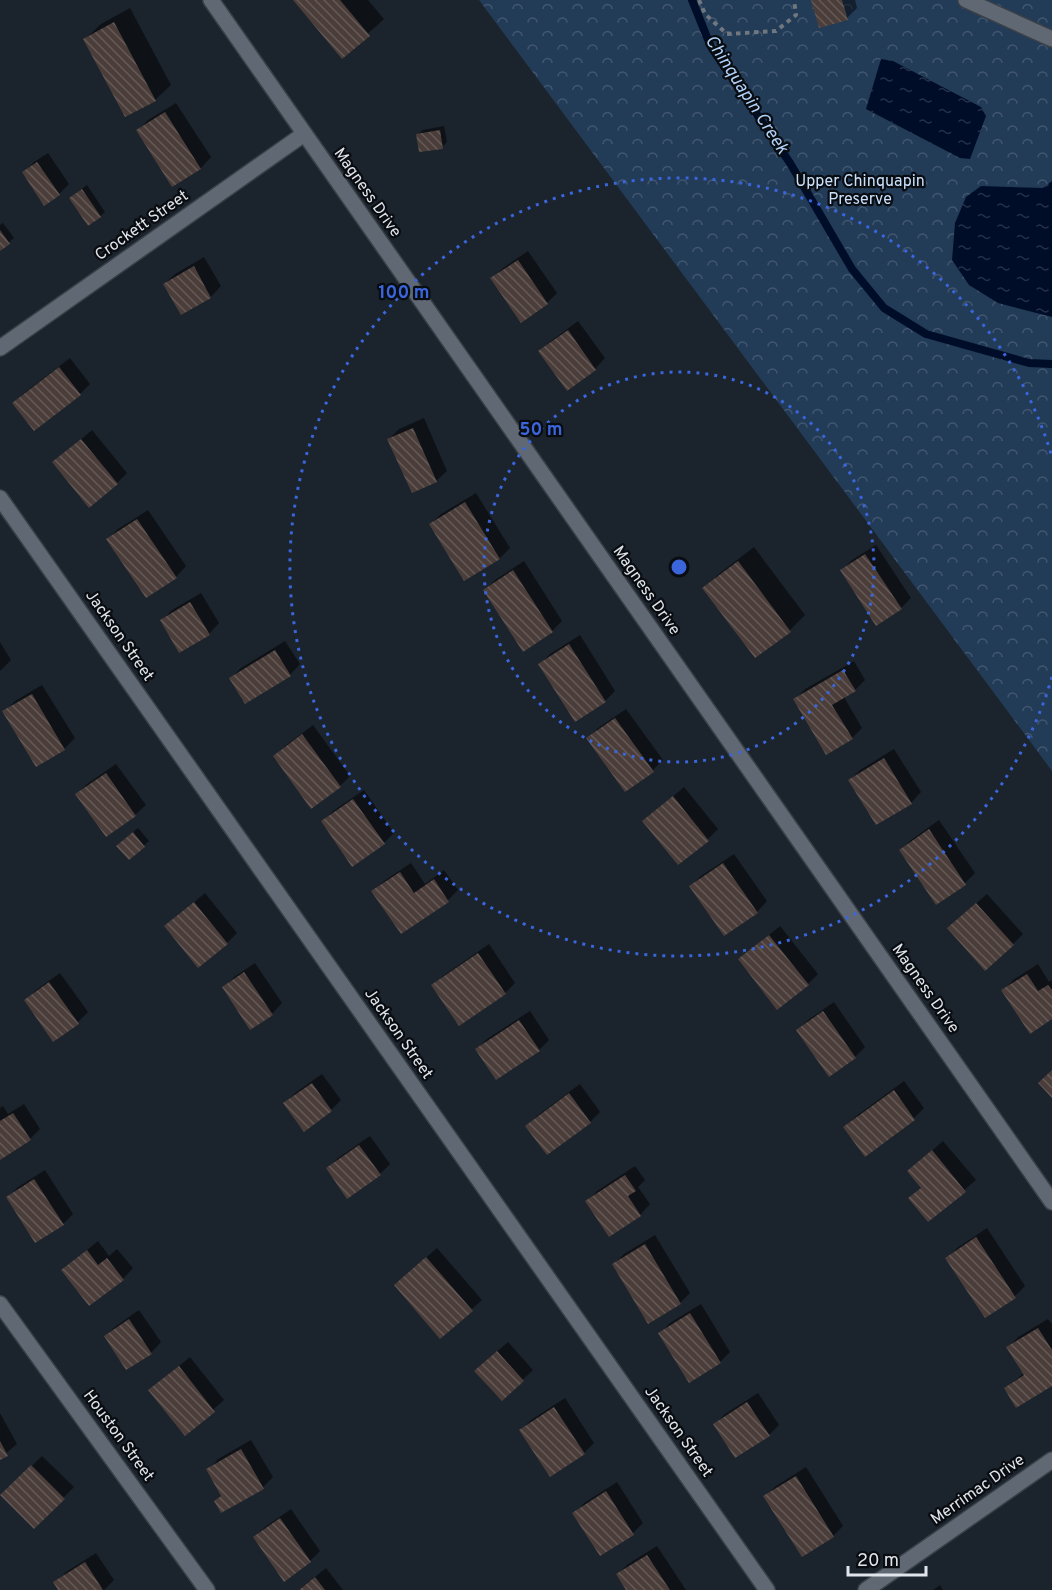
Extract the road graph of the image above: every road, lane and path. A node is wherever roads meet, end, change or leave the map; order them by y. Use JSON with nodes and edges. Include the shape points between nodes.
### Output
{"nodes":[{"id":1,"x":211,"y":0,"type":"edge"},
{"id":2,"x":699,"y":0,"type":"edge"},
{"id":3,"x":794,"y":0,"type":"edge"},
{"id":4,"x":966,"y":0,"type":"edge"},
{"id":5,"x":1052,"y":39,"type":"edge"},
{"id":6,"x":304,"y":134,"type":"junction"},
{"id":7,"x":0,"y":348,"type":"edge"},
{"id":8,"x":0,"y":498,"type":"edge"},
{"id":9,"x":1052,"y":1202,"type":"edge"},
{"id":10,"x":0,"y":1304,"type":"edge"},
{"id":11,"x":1052,"y":1460,"type":"edge"},
{"id":12,"x":207,"y":1590,"type":"edge"},
{"id":13,"x":767,"y":1590,"type":"edge"},
{"id":14,"x":866,"y":1590,"type":"edge"}],
"edges":[{"from":1,"to":6,"type":"street","name":"Magness Drive"},
{"from":2,"to":3,"type":"path","via":[[705,14],[727,34],[776,31],[796,15]]},
{"from":4,"to":5,"type":"street"},
{"from":6,"to":7,"type":"street","name":"Crockett Street"},
{"from":6,"to":9,"type":"street","name":"Magness Drive"},
{"from":8,"to":13,"type":"street","name":"Jackson Street"},
{"from":10,"to":12,"type":"street","name":"Houston Street"},
{"from":11,"to":14,"type":"street","name":"Merrimac Drive"}]}
